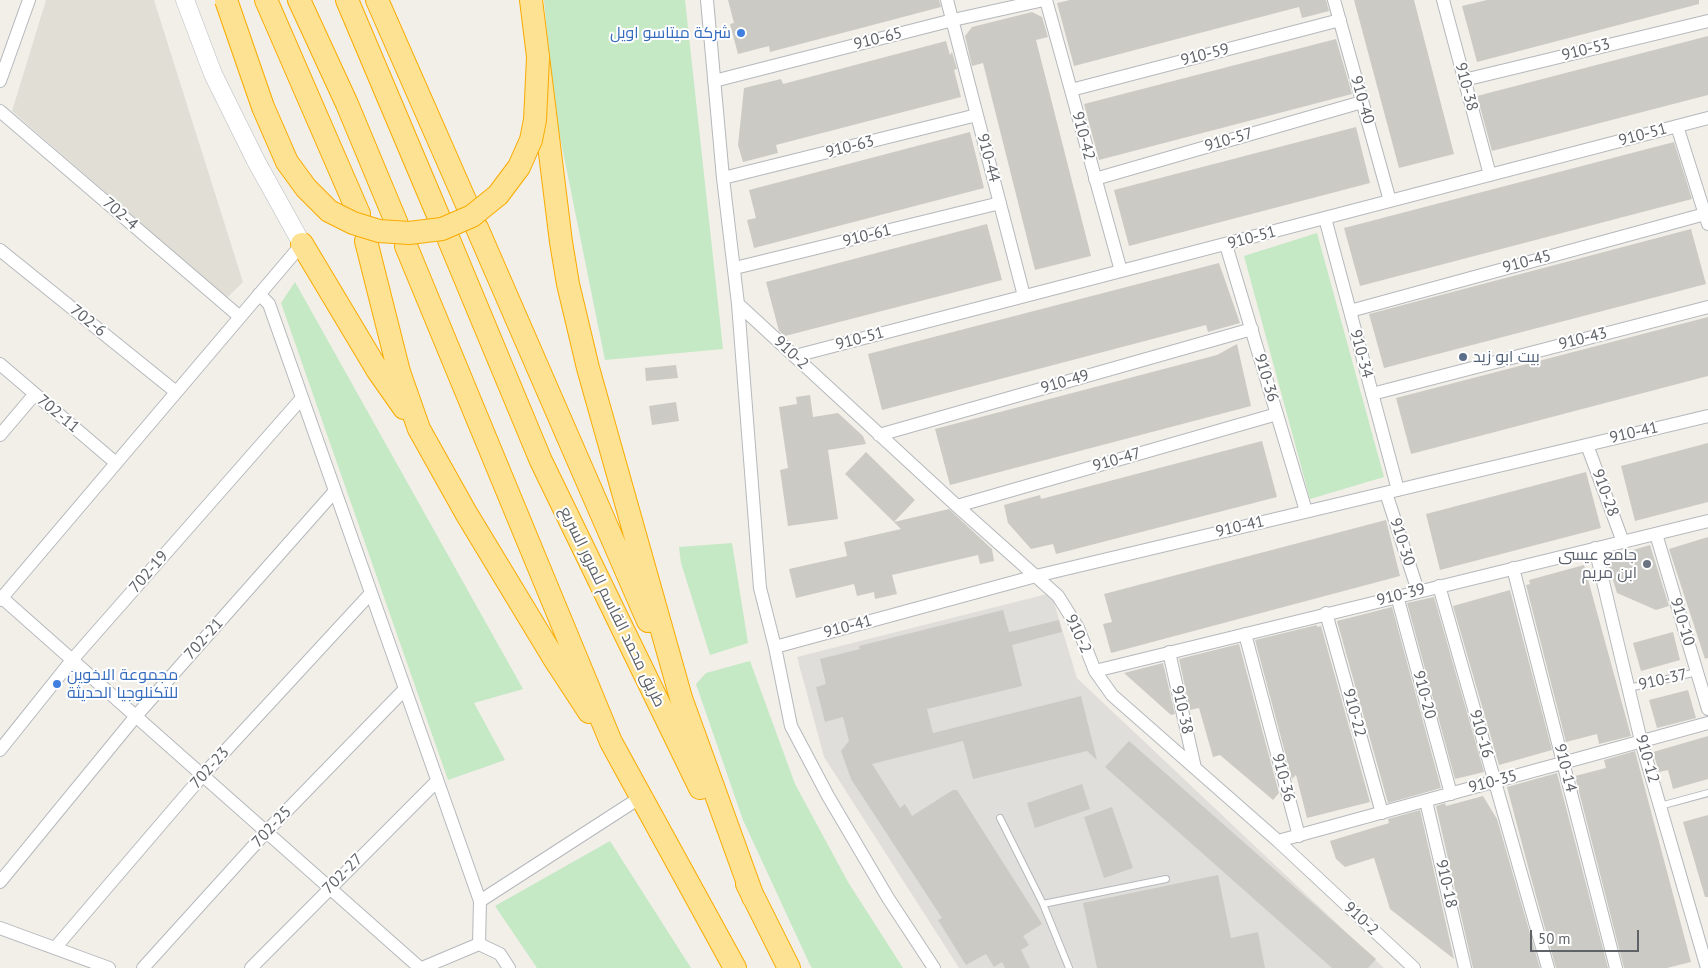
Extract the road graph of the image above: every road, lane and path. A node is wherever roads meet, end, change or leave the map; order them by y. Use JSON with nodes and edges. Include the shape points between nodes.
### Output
{"nodes":[{"id":1,"x":28,"y":0,"type":"edge"},
{"id":2,"x":185,"y":0,"type":"edge"},
{"id":3,"x":226,"y":0,"type":"edge"},
{"id":4,"x":266,"y":0,"type":"edge"},
{"id":5,"x":299,"y":0,"type":"edge"},
{"id":6,"x":348,"y":0,"type":"edge"},
{"id":7,"x":377,"y":0,"type":"edge"},
{"id":8,"x":531,"y":0,"type":"edge"},
{"id":9,"x":706,"y":0,"type":"edge"},
{"id":10,"x":948,"y":0,"type":"edge"},
{"id":11,"x":1045,"y":0,"type":"edge"},
{"id":12,"x":1334,"y":0,"type":"edge"},
{"id":13,"x":1442,"y":0,"type":"edge"},
{"id":14,"x":953,"y":20,"type":"junction"},
{"id":15,"x":1340,"y":20,"type":"junction"},
{"id":16,"x":1708,"y":21,"type":"edge"},
{"id":17,"x":538,"y":58,"type":"junction"},
{"id":18,"x":0,"y":80,"type":"edge"},
{"id":19,"x":1464,"y":80,"type":"junction"},
{"id":20,"x":714,"y":81,"type":"junction"},
{"id":21,"x":1070,"y":90,"type":"junction"},
{"id":22,"x":1362,"y":102,"type":"junction"},
{"id":23,"x":0,"y":111,"type":"edge"},
{"id":24,"x":977,"y":115,"type":"junction"},
{"id":25,"x":1708,"y":118,"type":"edge"},
{"id":26,"x":1677,"y":126,"type":"junction"},
{"id":27,"x":1490,"y":175,"type":"junction"},
{"id":28,"x":723,"y":178,"type":"junction"},
{"id":29,"x":1095,"y":179,"type":"junction"},
{"id":30,"x":1390,"y":201,"type":"junction"},
{"id":31,"x":1000,"y":203,"type":"junction"},
{"id":32,"x":468,"y":207,"type":"dead end"},
{"id":33,"x":358,"y":214,"type":"dead end"},
{"id":34,"x":1325,"y":218,"type":"junction"},
{"id":35,"x":1706,"y":219,"type":"edge"},
{"id":36,"x":440,"y":220,"type":"dead end"},
{"id":37,"x":397,"y":224,"type":"dead end"},
{"id":38,"x":477,"y":228,"type":"dead end"},
{"id":39,"x":366,"y":240,"type":"dead end"},
{"id":40,"x":449,"y":240,"type":"dead end"},
{"id":41,"x":302,"y":244,"type":"junction"},
{"id":42,"x":1226,"y":244,"type":"junction"},
{"id":43,"x":406,"y":246,"type":"dead end"},
{"id":44,"x":0,"y":250,"type":"edge"},
{"id":45,"x":735,"y":268,"type":"junction"},
{"id":46,"x":1120,"y":271,"type":"junction"},
{"id":47,"x":259,"y":294,"type":"junction"},
{"id":48,"x":1024,"y":296,"type":"junction"},
{"id":49,"x":738,"y":304,"type":"junction"},
{"id":50,"x":1708,"y":307,"type":"edge"},
{"id":51,"x":1350,"y":311,"type":"junction"},
{"id":52,"x":240,"y":317,"type":"junction"},
{"id":53,"x":1252,"y":329,"type":"junction"},
{"id":54,"x":795,"y":356,"type":"junction"},
{"id":55,"x":0,"y":364,"type":"edge"},
{"id":56,"x":176,"y":392,"type":"junction"},
{"id":57,"x":1372,"y":394,"type":"junction"},
{"id":58,"x":34,"y":395,"type":"junction"},
{"id":59,"x":302,"y":398,"type":"junction"},
{"id":60,"x":1277,"y":414,"type":"junction"},
{"id":61,"x":1708,"y":416,"type":"edge"},
{"id":62,"x":418,"y":429,"type":"junction"},
{"id":63,"x":0,"y":435,"type":"edge"},
{"id":64,"x":879,"y":435,"type":"junction"},
{"id":65,"x":1587,"y":445,"type":"junction"},
{"id":66,"x":116,"y":463,"type":"junction"},
{"id":67,"x":1392,"y":491,"type":"junction"},
{"id":68,"x":335,"y":492,"type":"junction"},
{"id":69,"x":957,"y":506,"type":"junction"},
{"id":70,"x":1306,"y":512,"type":"junction"},
{"id":71,"x":1708,"y":521,"type":"edge"},
{"id":72,"x":1656,"y":534,"type":"junction"},
{"id":73,"x":1623,"y":542,"type":"junction"},
{"id":74,"x":1595,"y":548,"type":"junction"},
{"id":75,"x":1513,"y":568,"type":"junction"},
{"id":76,"x":1036,"y":576,"type":"junction"},
{"id":77,"x":1439,"y":586,"type":"junction"},
{"id":78,"x":1418,"y":591,"type":"junction"},
{"id":79,"x":371,"y":592,"type":"junction"},
{"id":80,"x":1397,"y":596,"type":"junction"},
{"id":81,"x":1,"y":598,"type":"edge"},
{"id":82,"x":1326,"y":613,"type":"junction"},
{"id":83,"x":1245,"y":634,"type":"junction"},
{"id":84,"x":775,"y":647,"type":"junction"},
{"id":85,"x":1169,"y":652,"type":"junction"},
{"id":86,"x":72,"y":660,"type":"junction"},
{"id":87,"x":1095,"y":672,"type":"junction"},
{"id":88,"x":1697,"y":672,"type":"junction"},
{"id":89,"x":1629,"y":688,"type":"junction"},
{"id":90,"x":405,"y":689,"type":"junction"},
{"id":91,"x":681,"y":698,"type":"junction"},
{"id":92,"x":1708,"y":709,"type":"edge"},
{"id":93,"x":136,"y":716,"type":"junction"},
{"id":94,"x":1708,"y":723,"type":"edge"},
{"id":95,"x":612,"y":742,"type":"junction"},
{"id":96,"x":1641,"y":742,"type":"junction"},
{"id":97,"x":0,"y":750,"type":"edge"},
{"id":98,"x":1564,"y":763,"type":"junction"},
{"id":99,"x":1195,"y":768,"type":"junction"},
{"id":100,"x":203,"y":775,"type":"junction"},
{"id":101,"x":438,"y":781,"type":"junction"},
{"id":102,"x":1495,"y":782,"type":"junction"},
{"id":103,"x":1708,"y":793,"type":"edge"},
{"id":104,"x":1451,"y":794,"type":"junction"},
{"id":105,"x":641,"y":797,"type":"junction"},
{"id":106,"x":1426,"y":801,"type":"junction"},
{"id":107,"x":1660,"y":806,"type":"junction"},
{"id":108,"x":1382,"y":813,"type":"junction"},
{"id":109,"x":1000,"y":818,"type":"dead end"},
{"id":110,"x":267,"y":831,"type":"junction"},
{"id":111,"x":1299,"y":836,"type":"junction"},
{"id":112,"x":1278,"y":841,"type":"junction"},
{"id":113,"x":1166,"y":879,"type":"dead end"},
{"id":114,"x":0,"y":882,"type":"edge"},
{"id":115,"x":330,"y":886,"type":"junction"},
{"id":116,"x":753,"y":897,"type":"junction"},
{"id":117,"x":480,"y":900,"type":"junction"},
{"id":118,"x":1043,"y":904,"type":"junction"},
{"id":119,"x":0,"y":928,"type":"edge"},
{"id":120,"x":479,"y":944,"type":"junction"},
{"id":121,"x":55,"y":948,"type":"junction"},
{"id":122,"x":109,"y":968,"type":"edge"},
{"id":123,"x":143,"y":968,"type":"edge"},
{"id":124,"x":251,"y":968,"type":"edge"},
{"id":125,"x":421,"y":968,"type":"edge"},
{"id":126,"x":509,"y":968,"type":"edge"},
{"id":127,"x":735,"y":968,"type":"edge"},
{"id":128,"x":789,"y":968,"type":"edge"},
{"id":129,"x":934,"y":968,"type":"edge"},
{"id":130,"x":1069,"y":968,"type":"edge"},
{"id":131,"x":1414,"y":968,"type":"edge"},
{"id":132,"x":1466,"y":968,"type":"edge"},
{"id":133,"x":1548,"y":968,"type":"edge"},
{"id":134,"x":1616,"y":968,"type":"edge"},
{"id":135,"x":1707,"y":968,"type":"edge"}],
"edges":[{"from":1,"to":18,"type":"street"},
{"from":2,"to":41,"type":"street","via":[[213,74]]},
{"from":3,"to":17,"type":"highway","bridge":true,"via":[[263,107],[287,162],[329,211],[352,223],[379,231],[409,234],[442,229],[472,216],[498,195],[519,167],[531,140]]},
{"from":4,"to":33,"type":"highway"},
{"from":5,"to":37,"type":"highway"},
{"from":6,"to":36,"type":"highway"},
{"from":7,"to":32,"type":"highway"},
{"from":8,"to":17,"type":"highway"},
{"from":9,"to":20,"type":"street"},
{"from":10,"to":14,"type":"street","name":"910-44"},
{"from":11,"to":14,"type":"street","name":"910-65"},
{"from":11,"to":21,"type":"street","name":"910-42"},
{"from":12,"to":15,"type":"street","name":"910-40"},
{"from":13,"to":19,"type":"street","name":"910-38"},
{"from":14,"to":20,"type":"street","name":"910-65"},
{"from":14,"to":24,"type":"street","name":"910-44"},
{"from":15,"to":21,"type":"street","name":"910-59"},
{"from":15,"to":22,"type":"street","name":"910-40"},
{"from":16,"to":19,"type":"street","name":"910-53"},
{"from":17,"to":91,"type":"highway","bridge":true,"via":[[568,284]]},
{"from":19,"to":27,"type":"street","name":"910-38"},
{"from":20,"to":28,"type":"street"},
{"from":21,"to":29,"type":"street","name":"910-42"},
{"from":22,"to":29,"type":"street","name":"910-57"},
{"from":22,"to":30,"type":"street","name":"910-40"},
{"from":23,"to":52,"type":"street","name":"702-4"},
{"from":24,"to":28,"type":"street","name":"910-63"},
{"from":24,"to":31,"type":"street","name":"910-44"},
{"from":25,"to":26,"type":"street","name":"910-51"},
{"from":26,"to":27,"type":"street","name":"910-51"},
{"from":26,"to":35,"type":"street"},
{"from":27,"to":30,"type":"street","name":"910-51"},
{"from":28,"to":45,"type":"street"},
{"from":29,"to":46,"type":"street","name":"910-42"},
{"from":30,"to":34,"type":"street","name":"910-51"},
{"from":31,"to":45,"type":"street","name":"910-61"},
{"from":31,"to":48,"type":"street","name":"910-44"},
{"from":34,"to":42,"type":"street","name":"910-51"},
{"from":34,"to":51,"type":"street","name":"910-34"},
{"from":35,"to":51,"type":"street","name":"910-45"},
{"from":38,"to":91,"type":"highway"},
{"from":39,"to":62,"type":"highway","via":[[399,372]]},
{"from":40,"to":116,"type":"highway","name":"طريق محمد القاسم للمرور السريع","via":[[541,461]]},
{"from":41,"to":47,"type":"street"},
{"from":41,"to":62,"type":"highway","via":[[378,371]]},
{"from":42,"to":46,"type":"street","name":"910-51"},
{"from":42,"to":53,"type":"street","name":"910-36"},
{"from":43,"to":95,"type":"highway"},
{"from":44,"to":56,"type":"street","name":"702-6"},
{"from":45,"to":49,"type":"street"},
{"from":46,"to":48,"type":"street","name":"910-51"},
{"from":47,"to":52,"type":"street"},
{"from":47,"to":59,"type":"street","via":[[269,304]]},
{"from":48,"to":54,"type":"street","name":"910-51"},
{"from":49,"to":54,"type":"street","name":"910-2"},
{"from":49,"to":84,"type":"street","via":[[760,588]]},
{"from":50,"to":57,"type":"street","name":"910-43"},
{"from":51,"to":57,"type":"street","name":"910-34"},
{"from":52,"to":56,"type":"street"},
{"from":53,"to":60,"type":"street","name":"910-36"},
{"from":53,"to":64,"type":"street","name":"910-49"},
{"from":54,"to":64,"type":"street","name":"910-2"},
{"from":55,"to":58,"type":"street","name":"702-11"},
{"from":56,"to":66,"type":"street"},
{"from":57,"to":67,"type":"street","name":"910-34"},
{"from":58,"to":63,"type":"street"},
{"from":58,"to":66,"type":"street","name":"702-11"},
{"from":59,"to":68,"type":"street"},
{"from":59,"to":86,"type":"street","name":"702-19"},
{"from":60,"to":69,"type":"street","name":"910-47"},
{"from":60,"to":70,"type":"street","name":"910-36"},
{"from":61,"to":65,"type":"street","name":"910-41"},
{"from":62,"to":95,"type":"highway","via":[[555,660]]},
{"from":64,"to":69,"type":"street","name":"910-2"},
{"from":65,"to":67,"type":"street","name":"910-41"},
{"from":65,"to":73,"type":"street","name":"910-28"},
{"from":66,"to":81,"type":"street"},
{"from":67,"to":70,"type":"street","name":"910-41"},
{"from":67,"to":78,"type":"street","name":"910-30"},
{"from":68,"to":79,"type":"street"},
{"from":68,"to":93,"type":"street","name":"702-21"},
{"from":69,"to":76,"type":"street","name":"910-2"},
{"from":70,"to":76,"type":"street","name":"910-41"},
{"from":71,"to":72,"type":"street","name":"910-39"},
{"from":72,"to":73,"type":"street","name":"910-39"},
{"from":72,"to":88,"type":"street","name":"910-10"},
{"from":73,"to":74,"type":"street","name":"910-39"},
{"from":74,"to":75,"type":"street","name":"910-39"},
{"from":74,"to":89,"type":"street","name":"910-12"},
{"from":75,"to":77,"type":"street","name":"910-39"},
{"from":75,"to":98,"type":"street","name":"910-14"},
{"from":76,"to":84,"type":"street","name":"910-41"},
{"from":76,"to":87,"type":"street","name":"910-2","via":[[1058,596],[1073,620]]},
{"from":77,"to":78,"type":"street","name":"910-39"},
{"from":77,"to":102,"type":"street","name":"910-16"},
{"from":78,"to":80,"type":"street","name":"910-39"},
{"from":79,"to":90,"type":"street"},
{"from":79,"to":100,"type":"street","name":"702-23"},
{"from":80,"to":82,"type":"street","name":"910-39"},
{"from":80,"to":104,"type":"street","name":"910-20"},
{"from":81,"to":86,"type":"street"},
{"from":82,"to":83,"type":"street","name":"910-39"},
{"from":82,"to":108,"type":"street","name":"910-22"},
{"from":83,"to":85,"type":"street","name":"910-39"},
{"from":83,"to":111,"type":"street","name":"910-36"},
{"from":84,"to":129,"type":"street","via":[[791,726],[828,796]]},
{"from":85,"to":87,"type":"street","name":"910-39"},
{"from":85,"to":99,"type":"street","name":"910-38"},
{"from":86,"to":93,"type":"street"},
{"from":86,"to":97,"type":"street","name":"702-19"},
{"from":87,"to":99,"type":"street","name":"910-2","via":[[1112,695]]},
{"from":88,"to":89,"type":"lane","name":"910-37"},
{"from":88,"to":92,"type":"street","name":"910-10"},
{"from":89,"to":96,"type":"street","name":"910-12"},
{"from":90,"to":101,"type":"street"},
{"from":90,"to":110,"type":"street","name":"702-25"},
{"from":91,"to":116,"type":"highway"},
{"from":93,"to":100,"type":"street"},
{"from":93,"to":114,"type":"street","name":"702-21"},
{"from":94,"to":96,"type":"street","name":"910-35"},
{"from":95,"to":105,"type":"highway"},
{"from":96,"to":98,"type":"street","name":"910-35"},
{"from":96,"to":107,"type":"street","name":"910-12"},
{"from":98,"to":102,"type":"street","name":"910-35"},
{"from":98,"to":134,"type":"street","name":"910-14"},
{"from":99,"to":112,"type":"street","name":"910-2"},
{"from":100,"to":110,"type":"street"},
{"from":100,"to":121,"type":"street","name":"702-23"},
{"from":101,"to":115,"type":"street","name":"702-27"},
{"from":101,"to":117,"type":"street"},
{"from":102,"to":104,"type":"street","name":"910-35"},
{"from":102,"to":133,"type":"street","name":"910-16"},
{"from":103,"to":107,"type":"lane"},
{"from":104,"to":106,"type":"street","name":"910-35"},
{"from":105,"to":117,"type":"street"},
{"from":105,"to":127,"type":"highway"},
{"from":106,"to":108,"type":"street","name":"910-35"},
{"from":106,"to":132,"type":"street","name":"910-18"},
{"from":107,"to":135,"type":"street","name":"910-12"},
{"from":108,"to":111,"type":"street","name":"910-35"},
{"from":109,"to":118,"type":"lane"},
{"from":110,"to":115,"type":"street"},
{"from":110,"to":123,"type":"street","name":"702-25"},
{"from":111,"to":112,"type":"street","name":"910-35"},
{"from":112,"to":131,"type":"street","name":"910-2"},
{"from":113,"to":118,"type":"lane"},
{"from":115,"to":124,"type":"street","name":"702-27"},
{"from":115,"to":125,"type":"street"},
{"from":116,"to":128,"type":"highway","name":"طريق محمد القاسم للمرور السريع"},
{"from":117,"to":120,"type":"street"},
{"from":118,"to":130,"type":"lane"},
{"from":119,"to":121,"type":"street"},
{"from":120,"to":125,"type":"street"},
{"from":120,"to":126,"type":"street","via":[[500,954]]},
{"from":121,"to":122,"type":"street"}]}
